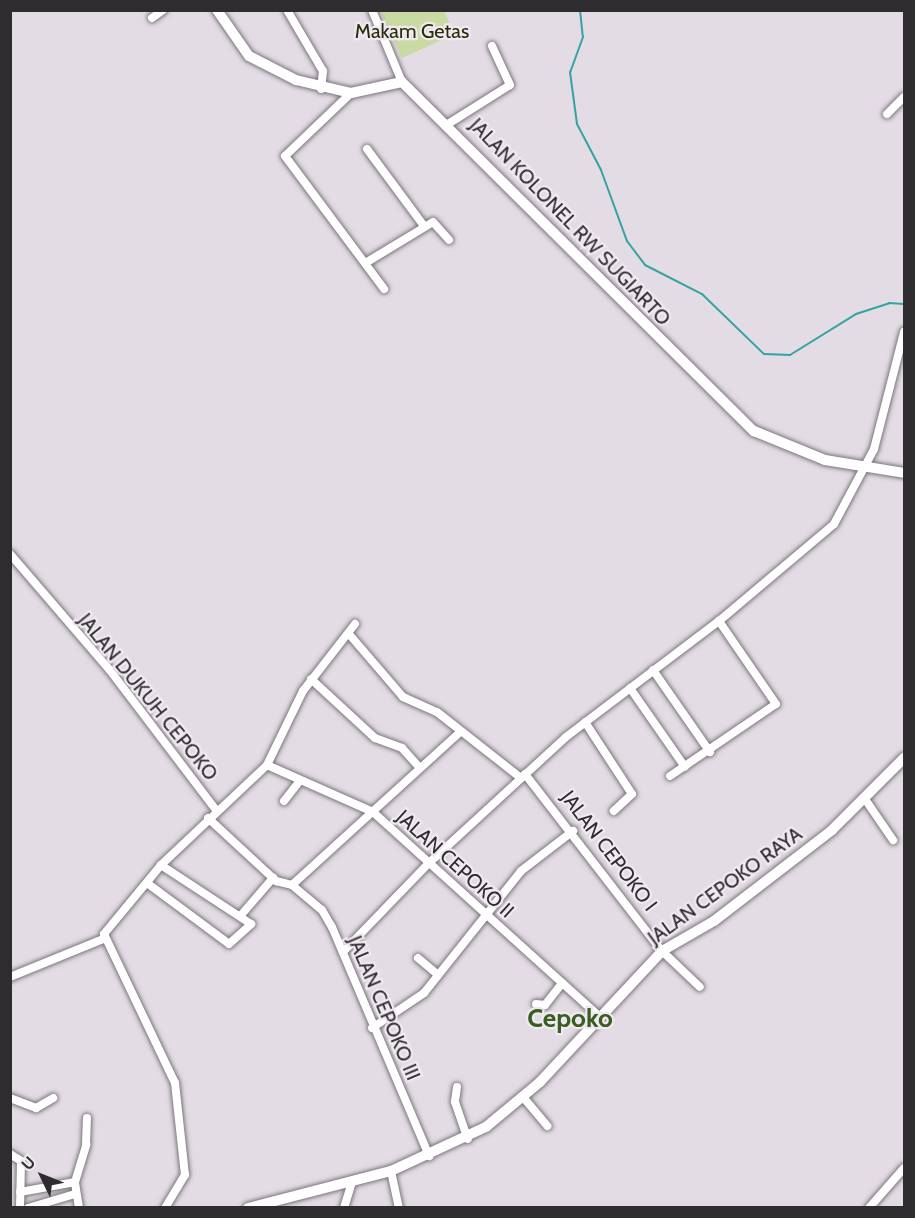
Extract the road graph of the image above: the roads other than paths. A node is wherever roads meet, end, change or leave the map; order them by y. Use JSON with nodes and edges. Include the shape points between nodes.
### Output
{"nodes":[{"id":1,"x":163,"y":10,"type":"edge"},
{"id":2,"x":217,"y":10,"type":"edge"},
{"id":3,"x":287,"y":10,"type":"edge"},
{"id":4,"x":372,"y":10,"type":"edge"},
{"id":5,"x":152,"y":18,"type":"dead end"},
{"id":6,"x":492,"y":46,"type":"dead end"},
{"id":7,"x":402,"y":82,"type":"junction"},
{"id":8,"x":321,"y":89,"type":"junction"},
{"id":9,"x":351,"y":93,"type":"junction"},
{"id":10,"x":904,"y":97,"type":"edge"},
{"id":11,"x":886,"y":114,"type":"dead end"},
{"id":12,"x":448,"y":124,"type":"junction"},
{"id":13,"x":367,"y":149,"type":"dead end"},
{"id":14,"x":424,"y":226,"type":"junction"},
{"id":15,"x":449,"y":240,"type":"dead end"},
{"id":16,"x":367,"y":262,"type":"junction"},
{"id":17,"x":384,"y":289,"type":"dead end"},
{"id":18,"x":904,"y":332,"type":"edge"},
{"id":19,"x":867,"y":469,"type":"junction"},
{"id":20,"x":904,"y":473,"type":"edge"},
{"id":21,"x":10,"y":554,"type":"edge"},
{"id":22,"x":719,"y":621,"type":"junction"},
{"id":23,"x":355,"y":624,"type":"dead end"},
{"id":24,"x":349,"y":634,"type":"junction"},
{"id":25,"x":653,"y":670,"type":"junction"},
{"id":26,"x":311,"y":679,"type":"junction"},
{"id":27,"x":630,"y":688,"type":"junction"},
{"id":28,"x":585,"y":722,"type":"junction"},
{"id":29,"x":459,"y":733,"type":"junction"},
{"id":30,"x":710,"y":752,"type":"junction"},
{"id":31,"x":904,"y":758,"type":"edge"},
{"id":32,"x":267,"y":765,"type":"junction"},
{"id":33,"x":418,"y":766,"type":"junction"},
{"id":34,"x":685,"y":767,"type":"junction"},
{"id":35,"x":523,"y":776,"type":"junction"},
{"id":36,"x":670,"y":776,"type":"dead end"},
{"id":37,"x":299,"y":782,"type":"junction"},
{"id":38,"x":865,"y":800,"type":"junction"},
{"id":39,"x":284,"y":801,"type":"dead end"},
{"id":40,"x":216,"y":810,"type":"junction"},
{"id":41,"x":614,"y":811,"type":"dead end"},
{"id":42,"x":373,"y":812,"type":"junction"},
{"id":43,"x":208,"y":818,"type":"junction"},
{"id":44,"x":573,"y":831,"type":"junction"},
{"id":45,"x":893,"y":840,"type":"dead end"},
{"id":46,"x":429,"y":863,"type":"junction"},
{"id":47,"x":161,"y":865,"type":"junction"},
{"id":48,"x":273,"y":878,"type":"junction"},
{"id":49,"x":147,"y":883,"type":"junction"},
{"id":50,"x":292,"y":885,"type":"junction"},
{"id":51,"x":242,"y":914,"type":"junction"},
{"id":52,"x":487,"y":915,"type":"junction"},
{"id":53,"x":103,"y":939,"type":"junction"},
{"id":54,"x":662,"y":951,"type":"junction"},
{"id":55,"x":343,"y":952,"type":"junction"},
{"id":56,"x":418,"y":958,"type":"dead end"},
{"id":57,"x":438,"y":975,"type":"junction"},
{"id":58,"x":10,"y":977,"type":"edge"},
{"id":59,"x":562,"y":984,"type":"junction"},
{"id":60,"x":700,"y":987,"type":"dead end"},
{"id":61,"x":536,"y":1004,"type":"dead end"},
{"id":62,"x":601,"y":1018,"type":"junction"},
{"id":63,"x":372,"y":1028,"type":"junction"},
{"id":64,"x":457,"y":1087,"type":"dead end"},
{"id":65,"x":523,"y":1097,"type":"junction"},
{"id":66,"x":10,"y":1098,"type":"edge"},
{"id":67,"x":53,"y":1098,"type":"dead end"},
{"id":68,"x":87,"y":1118,"type":"dead end"},
{"id":69,"x":547,"y":1126,"type":"dead end"},
{"id":70,"x":468,"y":1139,"type":"junction"},
{"id":71,"x":14,"y":1155,"type":"edge"},
{"id":72,"x":429,"y":1156,"type":"junction"},
{"id":73,"x":904,"y":1168,"type":"edge"},
{"id":74,"x":391,"y":1171,"type":"junction"},
{"id":75,"x":352,"y":1181,"type":"junction"},
{"id":76,"x":75,"y":1182,"type":"junction"},
{"id":77,"x":20,"y":1192,"type":"junction"},
{"id":78,"x":75,"y":1194,"type":"junction"},
{"id":79,"x":20,"y":1208,"type":"edge"},
{"id":80,"x":28,"y":1208,"type":"edge"},
{"id":81,"x":79,"y":1208,"type":"edge"},
{"id":82,"x":165,"y":1208,"type":"edge"},
{"id":83,"x":248,"y":1208,"type":"edge"},
{"id":84,"x":344,"y":1208,"type":"edge"},
{"id":85,"x":399,"y":1208,"type":"edge"},
{"id":86,"x":869,"y":1208,"type":"edge"}],
"edges":[{"from":1,"to":5,"type":"street"},
{"from":2,"to":8,"type":"main road","via":[[249,56]]},
{"from":3,"to":8,"type":"street","via":[[323,71]]},
{"from":4,"to":7,"type":"street"},
{"from":6,"to":12,"type":"street","via":[[510,85]]},
{"from":7,"to":9,"type":"main road"},
{"from":7,"to":12,"type":"main road","name":"JALAN KOLONEL RW SUGIARTO"},
{"from":8,"to":9,"type":"main road"},
{"from":9,"to":16,"type":"street","via":[[285,156]]},
{"from":10,"to":11,"type":"street"},
{"from":12,"to":19,"type":"main road","name":"JALAN KOLONEL RW SUGIARTO","via":[[736,417],[792,450]]},
{"from":13,"to":14,"type":"street"},
{"from":14,"to":15,"type":"street","via":[[438,223]]},
{"from":14,"to":16,"type":"street"},
{"from":16,"to":17,"type":"street"},
{"from":18,"to":19,"type":"street"},
{"from":19,"to":20,"type":"main road","name":"JALAN KOLONEL RW SUGIARTO"},
{"from":19,"to":22,"type":"street","via":[[834,524]]},
{"from":21,"to":40,"type":"street","name":"JALAN DUKUH CEPOKO","via":[[109,669]]},
{"from":22,"to":25,"type":"street"},
{"from":22,"to":30,"type":"street","via":[[776,704]]},
{"from":23,"to":24,"type":"street"},
{"from":24,"to":26,"type":"street"},
{"from":24,"to":29,"type":"street","via":[[404,697],[437,712]]},
{"from":25,"to":27,"type":"street"},
{"from":25,"to":30,"type":"street"},
{"from":26,"to":32,"type":"street"},
{"from":26,"to":33,"type":"street","via":[[375,738],[402,748]]},
{"from":27,"to":28,"type":"street"},
{"from":27,"to":34,"type":"street"},
{"from":28,"to":35,"type":"street"},
{"from":28,"to":41,"type":"street","via":[[632,794]]},
{"from":29,"to":33,"type":"street"},
{"from":29,"to":35,"type":"street"},
{"from":30,"to":34,"type":"street"},
{"from":31,"to":38,"type":"main road","name":"JALAN CEPOKO RAYA"},
{"from":32,"to":37,"type":"street","name":"JALAN CEPOKO II"},
{"from":32,"to":40,"type":"street","name":"JALAN DUKUH CEPOKO"},
{"from":33,"to":42,"type":"street"},
{"from":34,"to":36,"type":"street"},
{"from":35,"to":44,"type":"street","name":"JALAN CEPOKO I"},
{"from":35,"to":46,"type":"street"},
{"from":37,"to":39,"type":"street"},
{"from":37,"to":42,"type":"street","name":"JALAN CEPOKO II"},
{"from":38,"to":45,"type":"street"},
{"from":38,"to":54,"type":"main road","name":"JALAN CEPOKO RAYA","via":[[732,907]]},
{"from":40,"to":43,"type":"street"},
{"from":42,"to":46,"type":"street","name":"JALAN CEPOKO II"},
{"from":42,"to":50,"type":"street"},
{"from":43,"to":47,"type":"street"},
{"from":43,"to":48,"type":"street"},
{"from":44,"to":52,"type":"street","via":[[521,871]]},
{"from":44,"to":54,"type":"street","name":"JALAN CEPOKO I"},
{"from":46,"to":52,"type":"street","name":"JALAN CEPOKO II"},
{"from":46,"to":55,"type":"street"},
{"from":47,"to":49,"type":"street"},
{"from":47,"to":51,"type":"street"},
{"from":48,"to":50,"type":"street","name":"JALAN CEPOKO III"},
{"from":48,"to":51,"type":"street"},
{"from":49,"to":51,"type":"street","via":[[229,944],[251,924]]},
{"from":49,"to":53,"type":"street"},
{"from":50,"to":55,"type":"street","name":"JALAN CEPOKO III","via":[[322,910]]},
{"from":52,"to":57,"type":"street"},
{"from":52,"to":59,"type":"street","name":"JALAN CEPOKO II"},
{"from":53,"to":58,"type":"street"},
{"from":53,"to":82,"type":"street","via":[[147,1014],[175,1083],[185,1175]]},
{"from":54,"to":60,"type":"street"},
{"from":54,"to":62,"type":"main road","name":"JALAN CEPOKO RAYA"},
{"from":55,"to":63,"type":"street","name":"JALAN CEPOKO III"},
{"from":56,"to":57,"type":"street"},
{"from":57,"to":63,"type":"street","via":[[403,1011]]},
{"from":59,"to":61,"type":"street","via":[[545,1005]]},
{"from":59,"to":62,"type":"street","name":"JALAN CEPOKO II"},
{"from":62,"to":65,"type":"main road","name":"JALAN CEPOKO RAYA"},
{"from":63,"to":72,"type":"street","name":"JALAN CEPOKO III"},
{"from":64,"to":70,"type":"street","via":[[455,1102]]},
{"from":65,"to":69,"type":"street"},
{"from":65,"to":70,"type":"main road","name":"JALAN CEPOKO RAYA"},
{"from":66,"to":67,"type":"street","via":[[36,1108]]},
{"from":68,"to":76,"type":"street","via":[[86,1145]]},
{"from":70,"to":72,"type":"main road","name":"JALAN CEPOKO RAYA"},
{"from":71,"to":77,"type":"street"},
{"from":72,"to":74,"type":"main road","name":"JALAN CEPOKO RAYA"},
{"from":73,"to":86,"type":"street"},
{"from":74,"to":75,"type":"main road","name":"JALAN CEPOKO RAYA"},
{"from":74,"to":85,"type":"street"},
{"from":75,"to":83,"type":"main road","name":"JALAN CEPOKO RAYA"},
{"from":75,"to":84,"type":"street"},
{"from":76,"to":77,"type":"street"},
{"from":76,"to":78,"type":"street"},
{"from":77,"to":79,"type":"street"},
{"from":78,"to":80,"type":"street"},
{"from":78,"to":81,"type":"street"}]}
